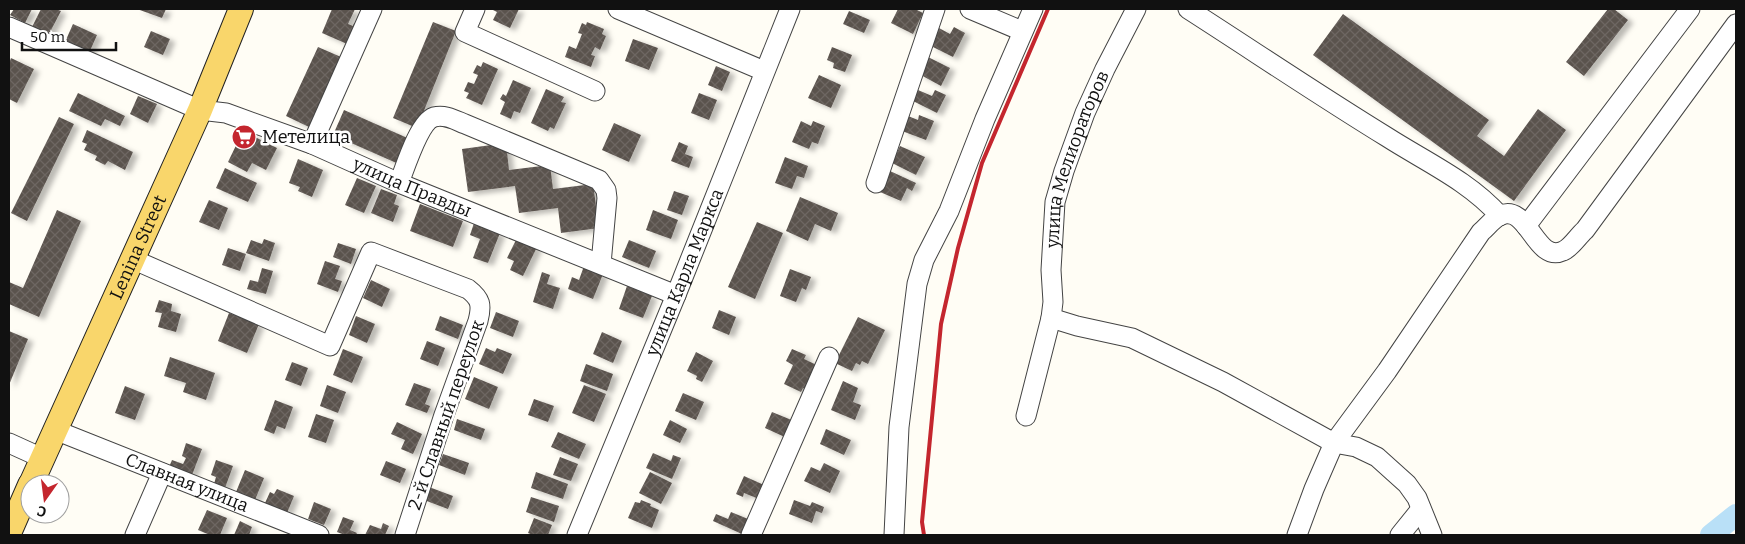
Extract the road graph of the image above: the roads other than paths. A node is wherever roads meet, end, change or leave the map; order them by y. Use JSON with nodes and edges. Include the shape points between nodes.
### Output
{"nodes":[{"id":1,"x":241,"y":9,"type":"edge"},
{"id":2,"x":372,"y":9,"type":"edge"},
{"id":3,"x":475,"y":9,"type":"edge"},
{"id":4,"x":618,"y":9,"type":"edge"},
{"id":5,"x":790,"y":9,"type":"edge"},
{"id":6,"x":935,"y":9,"type":"edge"},
{"id":7,"x":970,"y":9,"type":"edge"},
{"id":8,"x":1033,"y":9,"type":"edge"},
{"id":9,"x":1136,"y":9,"type":"edge"},
{"id":10,"x":1188,"y":9,"type":"edge"},
{"id":11,"x":1690,"y":9,"type":"edge"},
{"id":12,"x":1736,"y":24,"type":"edge"},
{"id":13,"x":9,"y":27,"type":"edge"},
{"id":14,"x":1022,"y":31,"type":"junction"},
{"id":15,"x":764,"y":71,"type":"junction"},
{"id":16,"x":595,"y":91,"type":"dead end"},
{"id":17,"x":200,"y":110,"type":"junction"},
{"id":18,"x":312,"y":144,"type":"junction"},
{"id":19,"x":399,"y":183,"type":"junction"},
{"id":20,"x":876,"y":183,"type":"dead end"},
{"id":21,"x":1500,"y":216,"type":"junction"},
{"id":22,"x":1526,"y":226,"type":"junction"},
{"id":23,"x":132,"y":259,"type":"junction"},
{"id":24,"x":601,"y":264,"type":"junction"},
{"id":25,"x":676,"y":295,"type":"junction"},
{"id":26,"x":1051,"y":318,"type":"junction"},
{"id":27,"x":829,"y":356,"type":"dead end"},
{"id":28,"x":1026,"y":416,"type":"dead end"},
{"id":29,"x":55,"y":430,"type":"junction"},
{"id":30,"x":9,"y":443,"type":"edge"},
{"id":31,"x":1334,"y":443,"type":"junction"},
{"id":32,"x":42,"y":458,"type":"junction"},
{"id":33,"x":162,"y":473,"type":"junction"},
{"id":34,"x":35,"y":474,"type":"edge"},
{"id":35,"x":20,"y":508,"type":"edge"},
{"id":36,"x":1421,"y":509,"type":"junction"},
{"id":37,"x":142,"y":532,"type":"edge"},
{"id":38,"x":9,"y":533,"type":"edge"},
{"id":39,"x":320,"y":535,"type":"edge"},
{"id":40,"x":405,"y":535,"type":"edge"},
{"id":41,"x":578,"y":535,"type":"edge"},
{"id":42,"x":751,"y":535,"type":"edge"},
{"id":43,"x":894,"y":535,"type":"edge"},
{"id":44,"x":1297,"y":535,"type":"edge"},
{"id":45,"x":1400,"y":535,"type":"edge"},
{"id":46,"x":1432,"y":535,"type":"edge"}],
"edges":[{"from":1,"to":17,"type":"main road","name":"Lenina Street"},
{"from":2,"to":18,"type":"street"},
{"from":3,"to":16,"type":"street","via":[[465,32]]},
{"from":4,"to":15,"type":"street"},
{"from":5,"to":15,"type":"street","name":"улица Карла Маркса"},
{"from":6,"to":20,"type":"street"},
{"from":7,"to":14,"type":"street"},
{"from":8,"to":14,"type":"street"},
{"from":9,"to":26,"type":"street","name":"улица Мелиораторов","via":[[1105,68],[1055,202]]},
{"from":10,"to":21,"type":"street","via":[[1455,178],[1486,200]]},
{"from":11,"to":22,"type":"street"},
{"from":12,"to":22,"type":"street","via":[[1584,230],[1565,251],[1550,252]]},
{"from":13,"to":17,"type":"street","name":"улица Правды"},
{"from":14,"to":43,"type":"street","via":[[949,211],[924,260],[917,284],[899,427]]},
{"from":15,"to":25,"type":"street","name":"улица Карла Маркса"},
{"from":17,"to":18,"type":"street","name":"улица Правды","via":[[226,113]]},
{"from":17,"to":23,"type":"main road","name":"Lenina Street"},
{"from":18,"to":19,"type":"street","name":"улица Правды"},
{"from":19,"to":24,"type":"street","name":"улица Правды"},
{"from":19,"to":24,"type":"street","via":[[428,120],[445,116],[465,124],[599,180],[604,185],[607,206]]},
{"from":21,"to":22,"type":"street","via":[[1517,216]]},
{"from":21,"to":31,"type":"street","via":[[1481,232]]},
{"from":23,"to":29,"type":"main road","name":"Lenina Street"},
{"from":23,"to":40,"type":"street","name":"2-й Славный переулок","via":[[330,346],[371,252],[468,289],[476,295],[481,308],[478,321]]},
{"from":24,"to":25,"type":"street","name":"улица Правды"},
{"from":25,"to":41,"type":"street","name":"улица Карла Маркса"},
{"from":26,"to":28,"type":"street","name":"улица Мелиораторов"},
{"from":26,"to":31,"type":"street","via":[[1132,338],[1223,382]]},
{"from":27,"to":42,"type":"street"},
{"from":29,"to":32,"type":"main road","name":"Lenina Street"},
{"from":29,"to":33,"type":"street","name":"Славная улица"},
{"from":30,"to":32,"type":"street"},
{"from":31,"to":36,"type":"street","via":[[1356,447],[1377,458],[1407,484]]},
{"from":31,"to":44,"type":"street"},
{"from":32,"to":34,"type":"main road","name":"Lenina Street"},
{"from":33,"to":37,"type":"street"},
{"from":33,"to":39,"type":"street","name":"Славная улица"},
{"from":35,"to":38,"type":"main road","name":"Lenina Street"},
{"from":36,"to":45,"type":"street"},
{"from":36,"to":46,"type":"street"}]}
